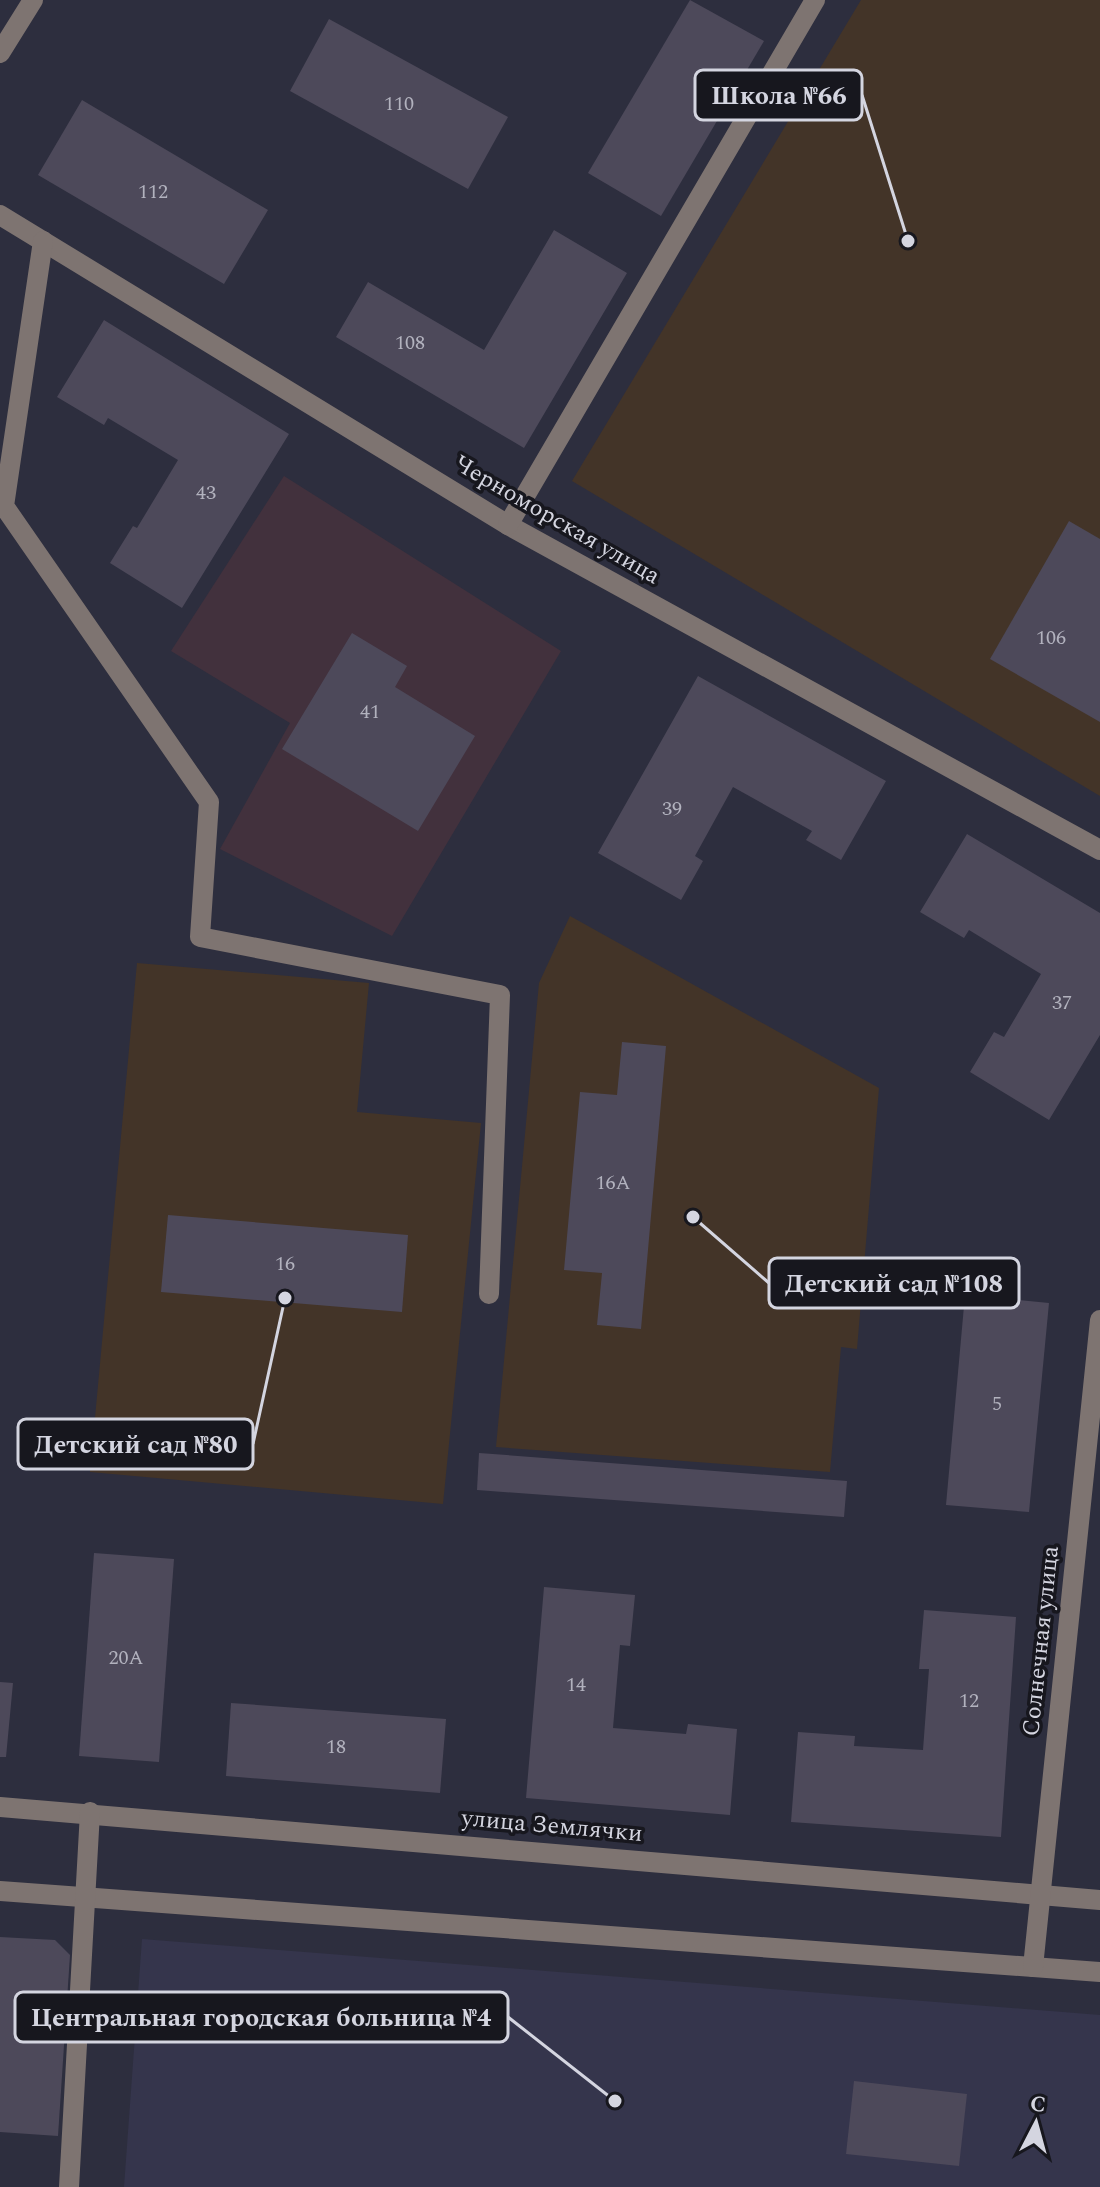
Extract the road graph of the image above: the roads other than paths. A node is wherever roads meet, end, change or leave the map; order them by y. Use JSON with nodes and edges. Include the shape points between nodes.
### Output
{"nodes":[{"id":1,"x":33,"y":0,"type":"edge"},
{"id":2,"x":815,"y":0,"type":"edge"},
{"id":3,"x":0,"y":53,"type":"edge"},
{"id":4,"x":0,"y":215,"type":"edge"},
{"id":5,"x":43,"y":241,"type":"junction"},
{"id":6,"x":508,"y":525,"type":"junction"},
{"id":7,"x":1100,"y":850,"type":"edge"},
{"id":8,"x":489,"y":1294,"type":"dead end"},
{"id":9,"x":1100,"y":1320,"type":"edge"},
{"id":10,"x":0,"y":1807,"type":"edge"},
{"id":11,"x":90,"y":1812,"type":"junction"},
{"id":12,"x":0,"y":1891,"type":"edge"},
{"id":13,"x":1041,"y":1895,"type":"junction"},
{"id":14,"x":85,"y":1896,"type":"junction"},
{"id":15,"x":1100,"y":1900,"type":"edge"},
{"id":16,"x":1033,"y":1967,"type":"junction"},
{"id":17,"x":1100,"y":1972,"type":"edge"},
{"id":18,"x":69,"y":2187,"type":"edge"}],
"edges":[{"from":1,"to":3,"type":"street"},
{"from":2,"to":6,"type":"street"},
{"from":4,"to":5,"type":"street","name":"Черноморская улица"},
{"from":5,"to":6,"type":"street","name":"Черноморская улица"},
{"from":5,"to":8,"type":"street","via":[[4,506],[209,802],[200,937],[500,995]]},
{"from":6,"to":7,"type":"street","name":"Черноморская улица"},
{"from":9,"to":13,"type":"street","name":"Солнечная улица"},
{"from":10,"to":11,"type":"street","name":"улица Землячки"},
{"from":11,"to":13,"type":"street","name":"улица Землячки"},
{"from":11,"to":14,"type":"street"},
{"from":12,"to":14,"type":"street"},
{"from":13,"to":15,"type":"street","name":"улица Землячки"},
{"from":13,"to":16,"type":"street","name":"Солнечная улица"},
{"from":14,"to":16,"type":"street"},
{"from":14,"to":18,"type":"street"},
{"from":16,"to":17,"type":"street"}]}
